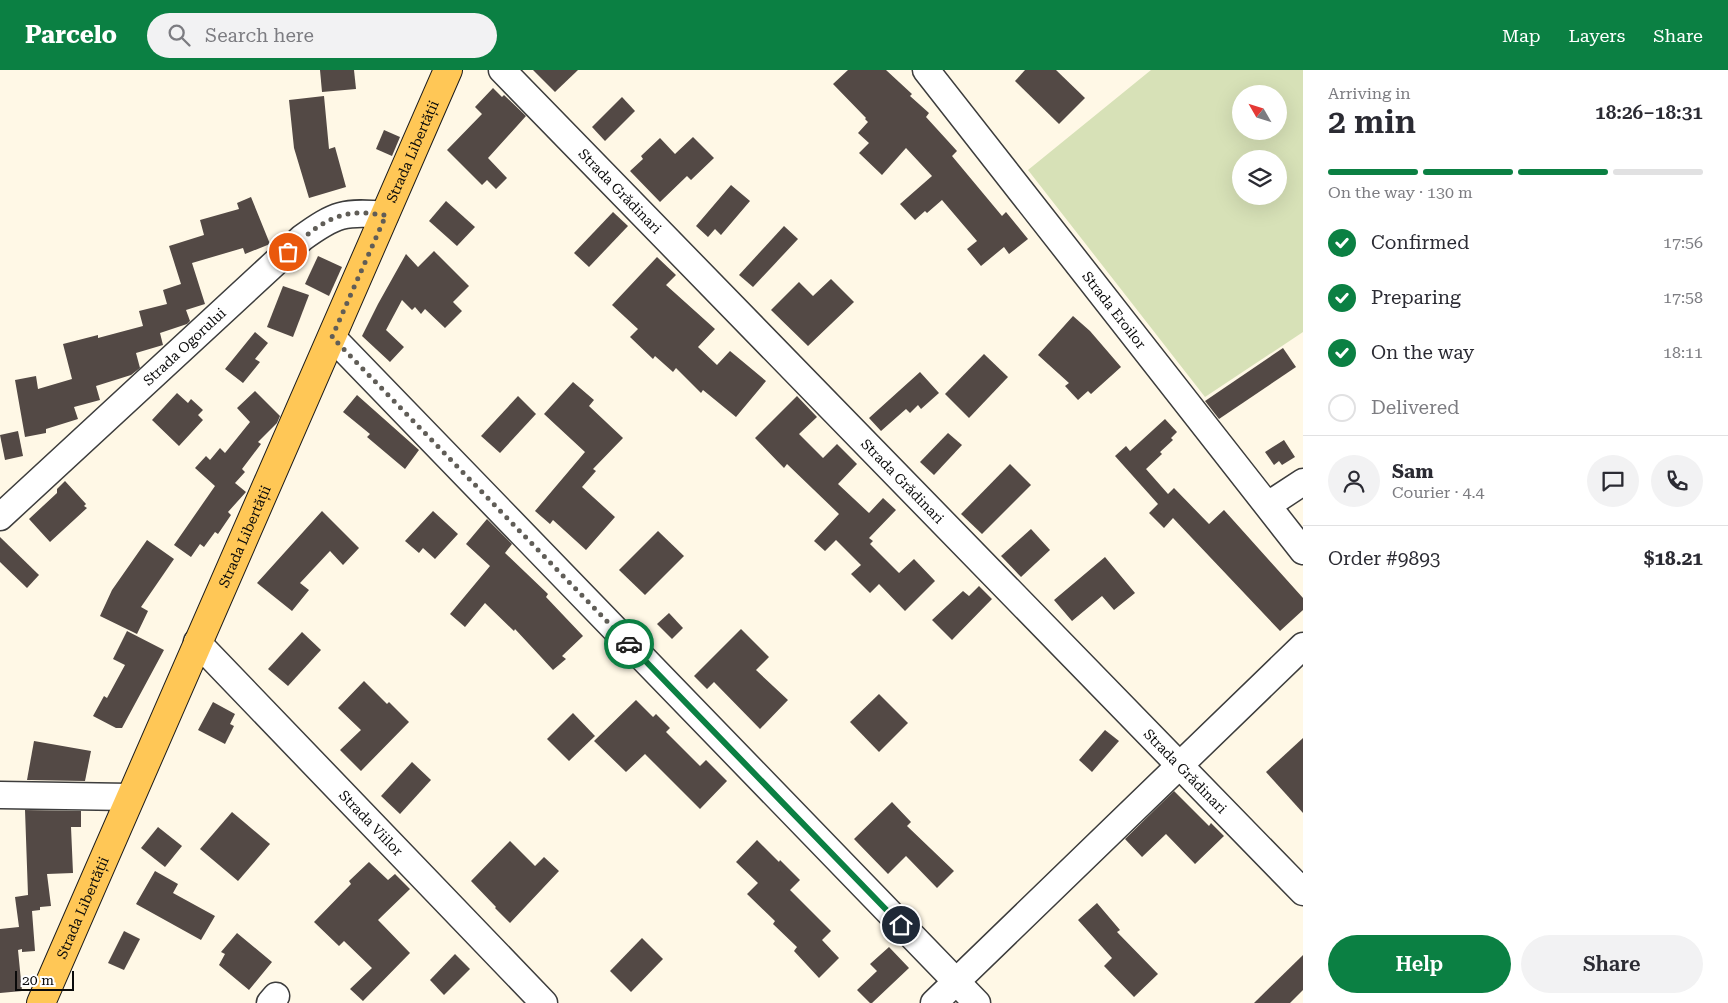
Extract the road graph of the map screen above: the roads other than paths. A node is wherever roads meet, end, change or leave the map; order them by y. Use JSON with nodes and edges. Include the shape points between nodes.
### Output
{"nodes":[{"id":1,"x":448,"y":70,"type":"edge"},
{"id":2,"x":502,"y":70,"type":"edge"},
{"id":3,"x":926,"y":70,"type":"edge"},
{"id":4,"x":386,"y":215,"type":"junction"},
{"id":5,"x":332,"y":337,"type":"junction"},
{"id":6,"x":1303,"y":482,"type":"edge"},
{"id":7,"x":1268,"y":505,"type":"junction"},
{"id":8,"x":0,"y":517,"type":"edge"},
{"id":9,"x":1303,"y":551,"type":"edge"},
{"id":10,"x":197,"y":642,"type":"junction"},
{"id":11,"x":1303,"y":646,"type":"edge"},
{"id":12,"x":1180,"y":764,"type":"junction"},
{"id":13,"x":0,"y":795,"type":"edge"},
{"id":14,"x":130,"y":797,"type":"junction"},
{"id":15,"x":1303,"y":892,"type":"edge"},
{"id":16,"x":956,"y":981,"type":"junction"},
{"id":17,"x":41,"y":1003,"type":"edge"},
{"id":18,"x":544,"y":1003,"type":"edge"},
{"id":19,"x":934,"y":1003,"type":"edge"},
{"id":20,"x":977,"y":1003,"type":"edge"}],
"edges":[{"from":1,"to":4,"type":"main road","name":"Strada Libertății"},
{"from":2,"to":12,"type":"street","name":"Strada Grădinari"},
{"from":3,"to":7,"type":"street","name":"Strada Eroilor"},
{"from":4,"to":5,"type":"main road","name":"Strada Libertății"},
{"from":4,"to":8,"type":"street","name":"Strada Ogorului","via":[[341,215],[302,238]]},
{"from":5,"to":10,"type":"main road","name":"Strada Libertății"},
{"from":5,"to":16,"type":"street"},
{"from":6,"to":7,"type":"street"},
{"from":7,"to":9,"type":"street","name":"Strada Eroilor"},
{"from":10,"to":14,"type":"main road","name":"Strada Libertății"},
{"from":10,"to":18,"type":"street","name":"Strada Viilor"},
{"from":11,"to":12,"type":"street"},
{"from":12,"to":15,"type":"street","name":"Strada Grădinari"},
{"from":12,"to":16,"type":"street"},
{"from":13,"to":14,"type":"street"},
{"from":14,"to":17,"type":"main road","name":"Strada Libertății"},
{"from":16,"to":19,"type":"street"},
{"from":16,"to":20,"type":"street"}]}
